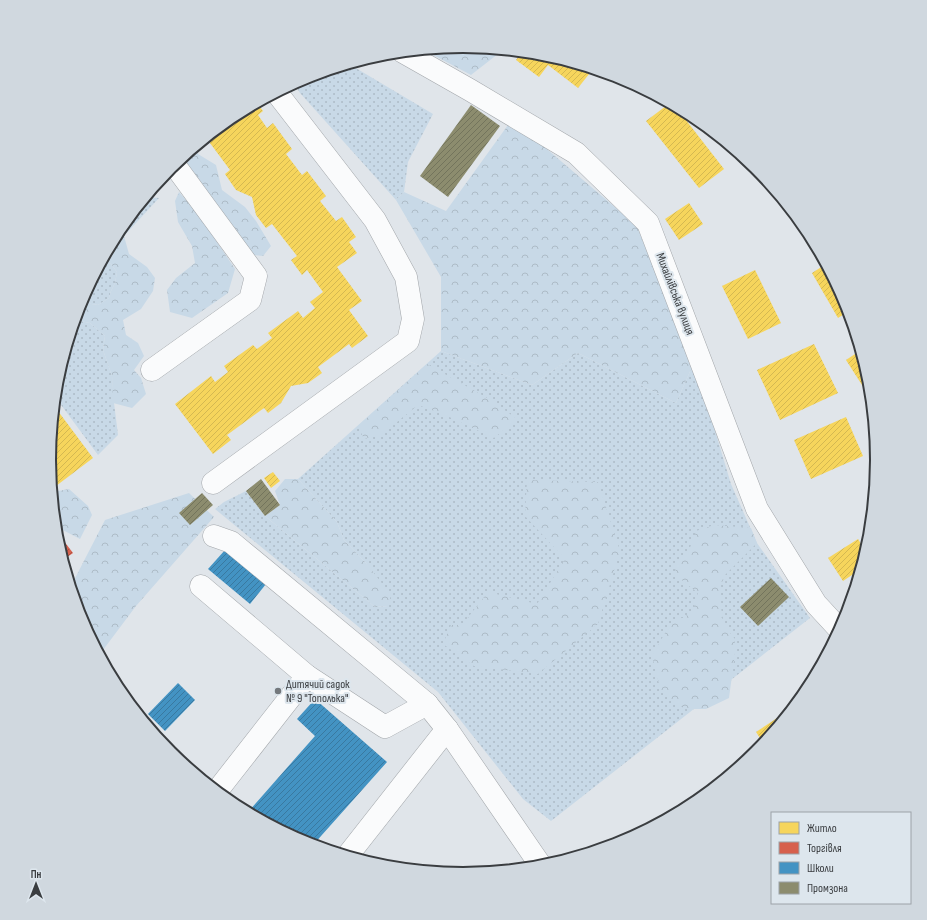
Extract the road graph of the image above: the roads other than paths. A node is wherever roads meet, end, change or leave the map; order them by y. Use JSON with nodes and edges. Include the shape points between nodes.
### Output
{"nodes":[{"id":1,"x":410,"y":56,"type":"edge"},
{"id":2,"x":280,"y":97,"type":"edge"},
{"id":3,"x":178,"y":170,"type":"edge"},
{"id":4,"x":152,"y":370,"type":"dead end"},
{"id":5,"x":213,"y":483,"type":"dead end"},
{"id":6,"x":214,"y":536,"type":"dead end"},
{"id":7,"x":201,"y":586,"type":"dead end"},
{"id":8,"x":836,"y":625,"type":"edge"},
{"id":9,"x":308,"y":676,"type":"junction"},
{"id":10,"x":427,"y":704,"type":"junction"},
{"id":11,"x":447,"y":729,"type":"junction"},
{"id":12,"x":221,"y":786,"type":"edge"},
{"id":13,"x":351,"y":851,"type":"edge"},
{"id":14,"x":537,"y":860,"type":"edge"}],
"edges":[{"from":1,"to":8,"type":"street","name":"Михайлівська вулиця","via":[[576,153],[648,223],[758,509],[816,604]]},
{"from":2,"to":5,"type":"street","via":[[375,220],[406,277],[413,319],[408,341]]},
{"from":3,"to":4,"type":"street","via":[[256,276],[250,300]]},
{"from":6,"to":10,"type":"street","via":[[231,542]]},
{"from":7,"to":9,"type":"street"},
{"from":9,"to":10,"type":"street","via":[[385,727]]},
{"from":9,"to":12,"type":"street"},
{"from":10,"to":11,"type":"street"},
{"from":11,"to":13,"type":"street"},
{"from":11,"to":14,"type":"street"}]}
